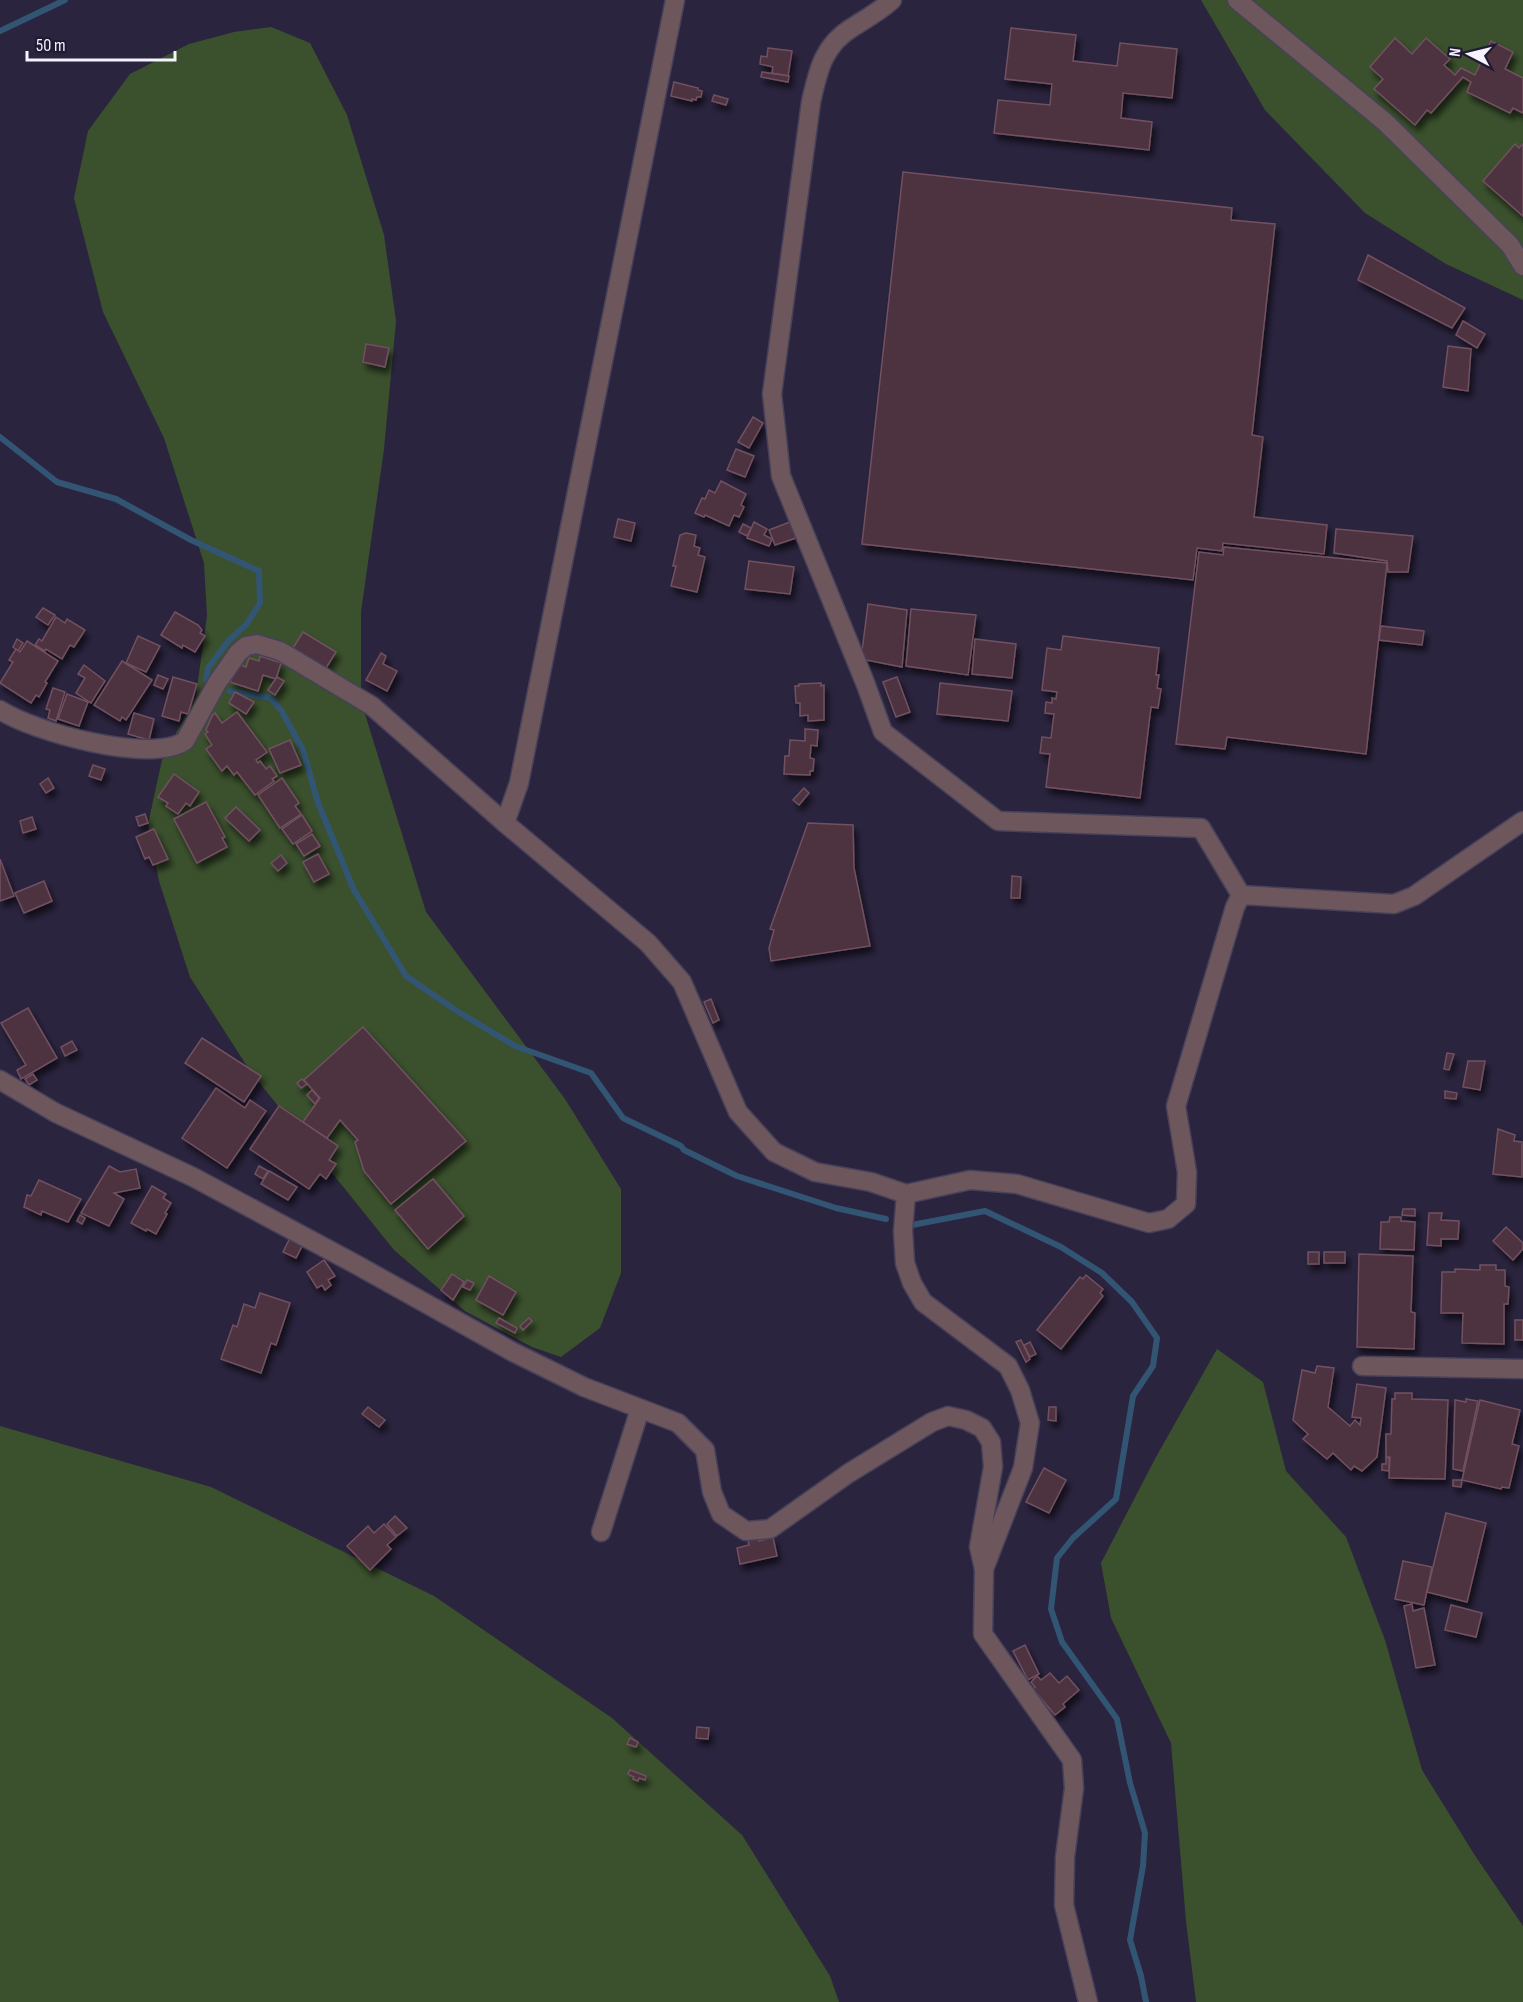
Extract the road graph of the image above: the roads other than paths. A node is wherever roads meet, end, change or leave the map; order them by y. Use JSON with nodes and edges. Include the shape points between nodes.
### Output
{"nodes":[{"id":1,"x":675,"y":0,"type":"edge"},
{"id":2,"x":891,"y":0,"type":"edge"},
{"id":3,"x":1237,"y":0,"type":"edge"},
{"id":4,"x":1523,"y":266,"type":"edge"},
{"id":5,"x":0,"y":710,"type":"edge"},
{"id":6,"x":1523,"y":821,"type":"edge"},
{"id":7,"x":506,"y":823,"type":"junction"},
{"id":8,"x":1242,"y":895,"type":"junction"},
{"id":9,"x":0,"y":1080,"type":"edge"},
{"id":10,"x":906,"y":1194,"type":"junction"},
{"id":11,"x":1362,"y":1366,"type":"dead end"},
{"id":12,"x":1523,"y":1369,"type":"edge"},
{"id":13,"x":640,"y":1409,"type":"junction"},
{"id":14,"x":601,"y":1532,"type":"dead end"},
{"id":15,"x":984,"y":1569,"type":"junction"},
{"id":16,"x":1088,"y":2002,"type":"edge"}],
"edges":[{"from":1,"to":7,"type":"street","via":[[519,783]]},
{"from":2,"to":8,"type":"street","via":[[832,43],[818,70],[772,394],[781,477],[883,732],[998,821],[1201,828]]},
{"from":3,"to":4,"type":"street","via":[[1385,122],[1510,245]]},
{"from":5,"to":7,"type":"street","via":[[71,739],[143,749],[178,746],[185,741],[238,653],[257,644],[280,651],[372,706]]},
{"from":6,"to":8,"type":"street","via":[[1414,896],[1394,904]]},
{"from":7,"to":10,"type":"street","via":[[648,943],[682,982],[738,1112],[774,1152],[815,1172],[871,1182]]},
{"from":8,"to":10,"type":"street","via":[[1176,1106],[1187,1172],[1186,1204],[1168,1219],[1149,1222],[1017,1184],[970,1180]]},
{"from":9,"to":13,"type":"street","via":[[56,1113],[193,1177],[513,1352]]},
{"from":10,"to":15,"type":"street","via":[[905,1263],[912,1283],[923,1302],[1008,1366],[1030,1423],[1023,1468]]},
{"from":11,"to":12,"type":"street"},
{"from":13,"to":14,"type":"street"},
{"from":13,"to":15,"type":"street","via":[[678,1423],[705,1450],[712,1492],[721,1514],[746,1531],[770,1529],[849,1473],[932,1422],[948,1416],[966,1420],[982,1428],[991,1442],[993,1467],[979,1547]]},
{"from":15,"to":16,"type":"street","via":[[982,1634],[1072,1760],[1074,1788],[1065,1857],[1064,1905]]}]}
